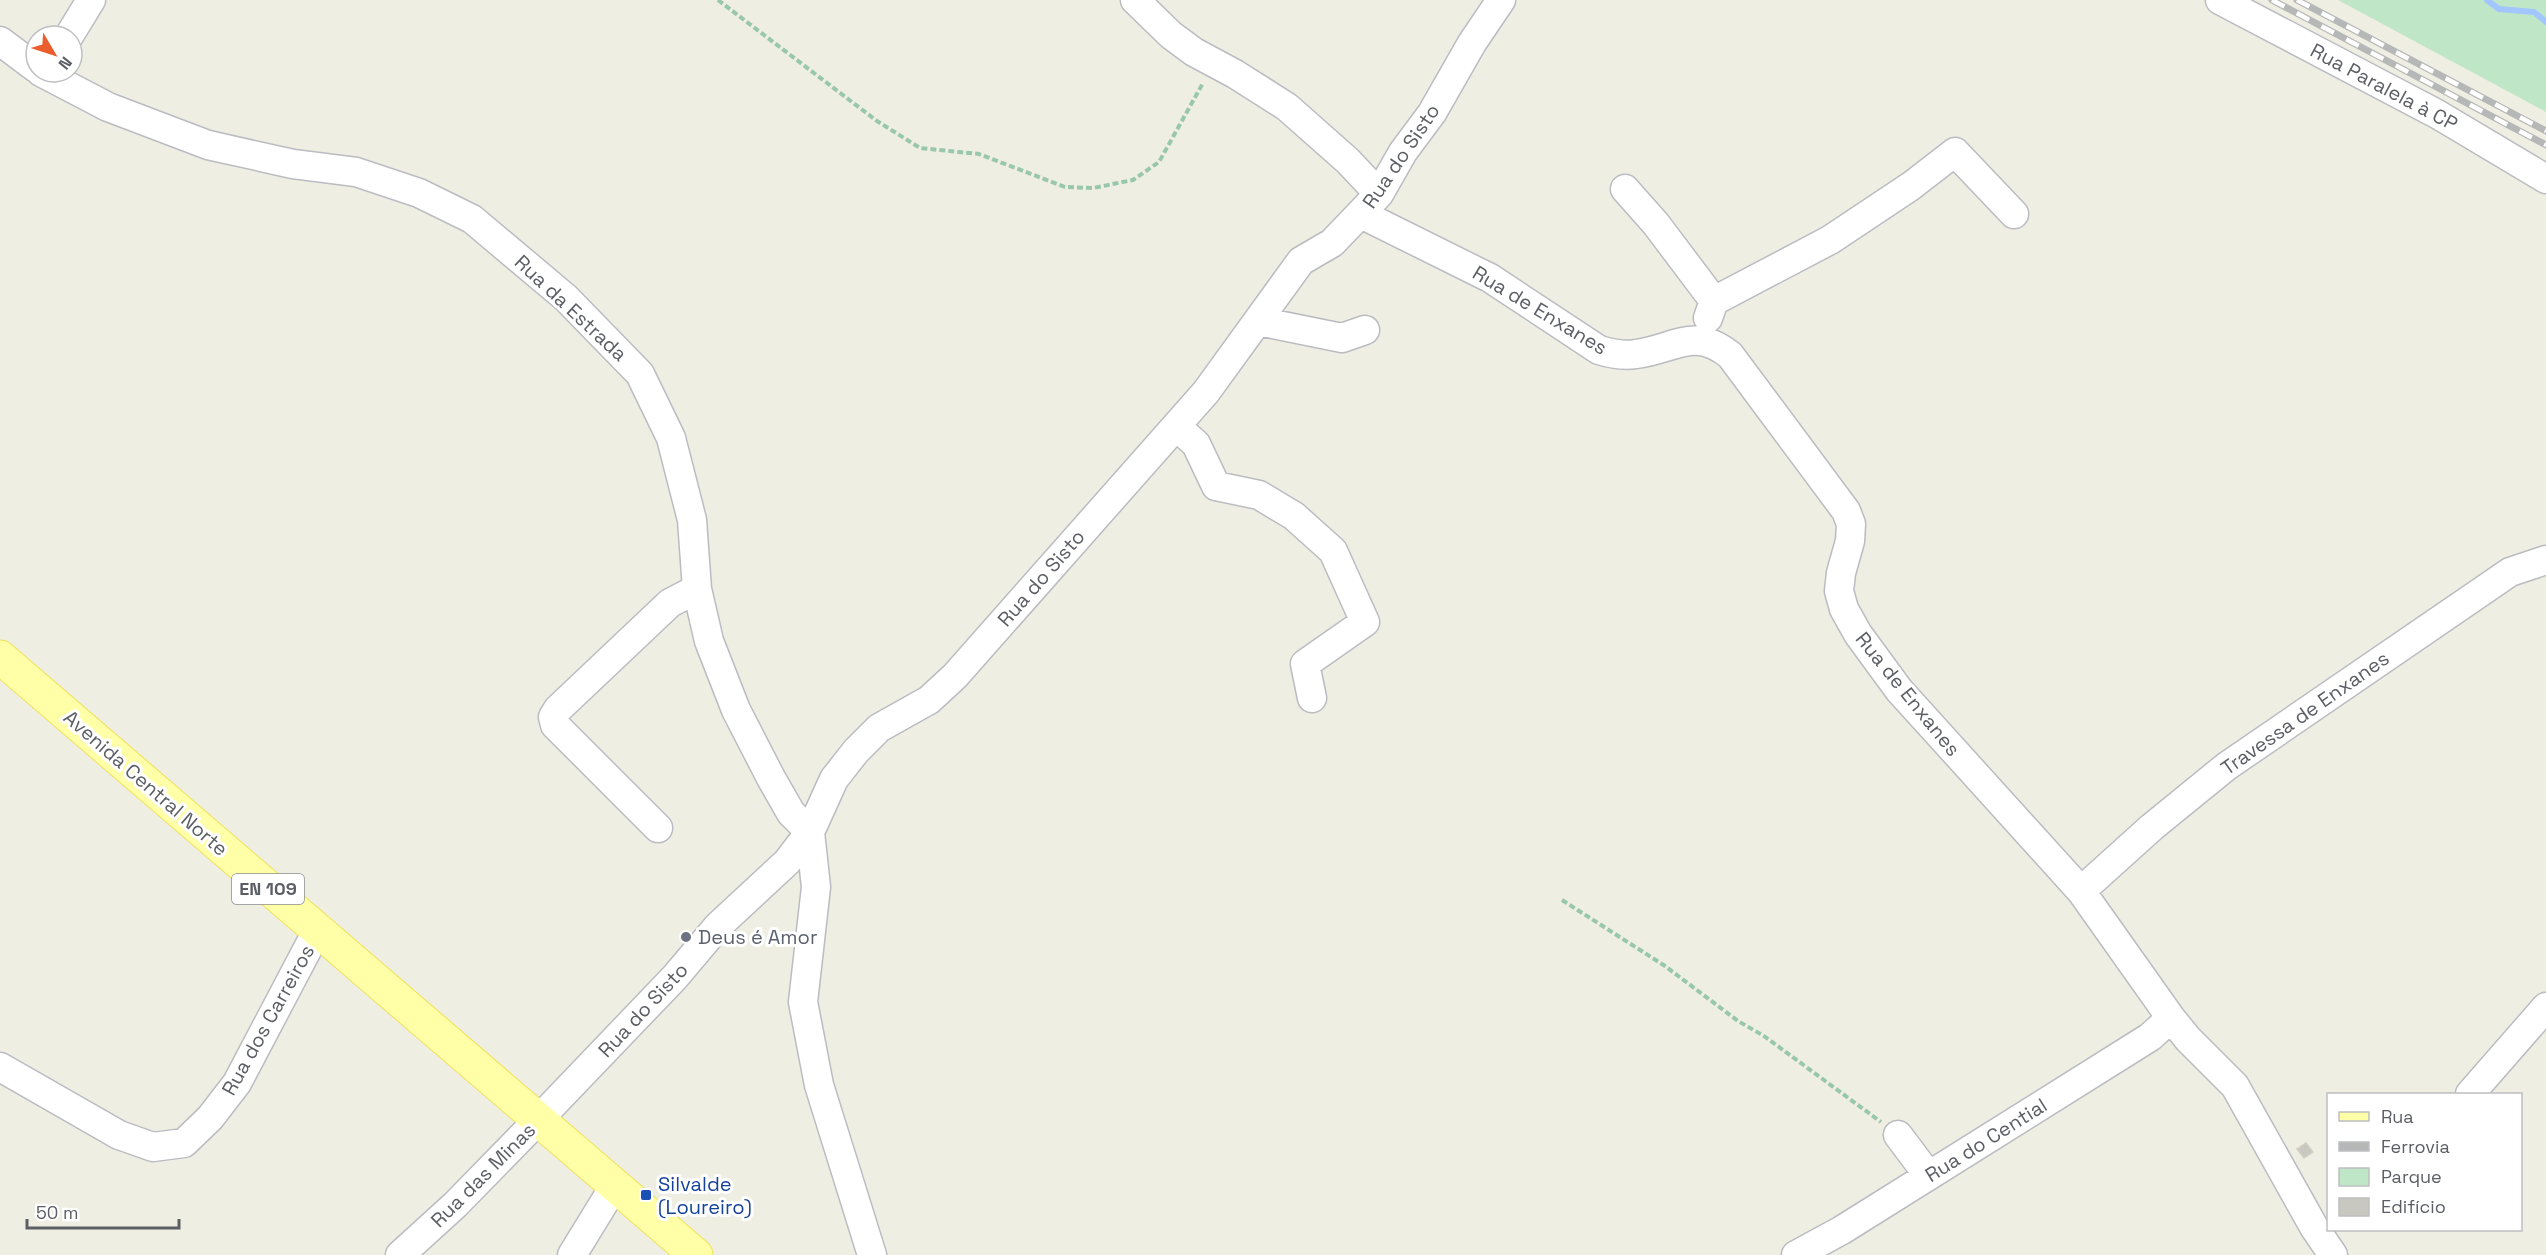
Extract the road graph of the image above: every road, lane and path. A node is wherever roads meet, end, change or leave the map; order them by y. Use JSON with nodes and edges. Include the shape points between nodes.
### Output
{"nodes":[{"id":1,"x":91,"y":0,"type":"edge"},
{"id":2,"x":718,"y":0,"type":"edge"},
{"id":3,"x":1135,"y":0,"type":"edge"},
{"id":4,"x":1502,"y":0,"type":"edge"},
{"id":5,"x":2220,"y":0,"type":"edge"},
{"id":6,"x":76,"y":24,"type":"edge"},
{"id":7,"x":0,"y":41,"type":"edge"},
{"id":8,"x":24,"y":59,"type":"edge"},
{"id":9,"x":1214,"y":63,"type":"junction"},
{"id":10,"x":65,"y":84,"type":"edge"},
{"id":11,"x":2546,"y":179,"type":"edge"},
{"id":12,"x":1625,"y":189,"type":"dead end"},
{"id":13,"x":1370,"y":204,"type":"junction"},
{"id":14,"x":2014,"y":214,"type":"dead end"},
{"id":15,"x":1714,"y":301,"type":"junction"},
{"id":16,"x":1258,"y":321,"type":"junction"},
{"id":17,"x":1365,"y":330,"type":"dead end"},
{"id":18,"x":1701,"y":340,"type":"junction"},
{"id":19,"x":1176,"y":426,"type":"junction"},
{"id":20,"x":2546,"y":561,"type":"edge"},
{"id":21,"x":697,"y":589,"type":"junction"},
{"id":22,"x":0,"y":657,"type":"edge"},
{"id":23,"x":1312,"y":698,"type":"dead end"},
{"id":24,"x":658,"y":828,"type":"dead end"},
{"id":25,"x":810,"y":831,"type":"junction"},
{"id":26,"x":2081,"y":891,"type":"junction"},
{"id":27,"x":1562,"y":900,"type":"dead end"},
{"id":28,"x":317,"y":931,"type":"junction"},
{"id":29,"x":2546,"y":1007,"type":"edge"},
{"id":30,"x":2171,"y":1018,"type":"junction"},
{"id":31,"x":0,"y":1067,"type":"edge"},
{"id":32,"x":2471,"y":1093,"type":"edge"},
{"id":33,"x":539,"y":1119,"type":"junction"},
{"id":34,"x":1898,"y":1135,"type":"joint"},
{"id":35,"x":1928,"y":1175,"type":"junction"},
{"id":36,"x":615,"y":1185,"type":"junction"},
{"id":37,"x":2321,"y":1221,"type":"edge"},
{"id":38,"x":400,"y":1255,"type":"edge"},
{"id":39,"x":572,"y":1255,"type":"edge"},
{"id":40,"x":696,"y":1255,"type":"edge"},
{"id":41,"x":872,"y":1255,"type":"edge"},
{"id":42,"x":1796,"y":1255,"type":"edge"},
{"id":43,"x":2333,"y":1255,"type":"edge"}],
"edges":[{"from":1,"to":6,"type":"street"},
{"from":2,"to":9,"type":"path","via":[[877,121],[920,148],[979,154],[1065,187],[1093,188],[1133,180],[1159,162]]},
{"from":3,"to":9,"type":"street","via":[[1171,35]]},
{"from":4,"to":13,"type":"street","name":"Rua do Sisto"},
{"from":5,"to":11,"type":"street","name":"Rua Paralela à CP","via":[[2437,114]]},
{"from":7,"to":8,"type":"street","name":"Rua da Estrada"},
{"from":9,"to":13,"type":"street","via":[[1287,107],[1348,161]]},
{"from":10,"to":21,"type":"street","name":"Rua da Estrada","via":[[108,107],[208,145],[293,164],[356,172],[419,193],[472,219],[566,298],[640,374],[671,438],[692,520]]},
{"from":12,"to":15,"type":"street"},
{"from":13,"to":16,"type":"street","name":"Rua do Sisto","via":[[1332,243],[1301,261]]},
{"from":13,"to":18,"type":"street","name":"Rua de Enxanes","via":[[1599,350],[1616,355],[1637,354],[1690,339]]},
{"from":14,"to":15,"type":"street","via":[[1955,152],[1830,240]]},
{"from":15,"to":18,"type":"street"},
{"from":16,"to":17,"type":"street","via":[[1342,338]]},
{"from":16,"to":19,"type":"street","name":"Rua do Sisto"},
{"from":18,"to":26,"type":"street","name":"Rua de Enxanes","via":[[1718,345],[1730,355],[1846,511],[1851,524],[1850,541],[1839,591],[1858,634],[1899,690]]},
{"from":19,"to":23,"type":"street","via":[[1196,444],[1216,486],[1259,495],[1294,516],[1333,551],[1365,622],[1305,664]]},
{"from":19,"to":25,"type":"street","name":"Rua do Sisto","via":[[955,676],[929,700],[879,728],[856,751],[834,779]]},
{"from":20,"to":26,"type":"street","name":"Travessa de Enxanes","via":[[2510,572],[2227,766]]},
{"from":21,"to":24,"type":"street","via":[[670,603],[553,717],[555,724]]},
{"from":21,"to":25,"type":"street","name":"Rua da Estrada","via":[[709,641],[736,710],[791,813]]},
{"from":22,"to":28,"type":"main road","name":"Avenida Central Norte","number":"EN 109"},
{"from":25,"to":33,"type":"street","name":"Rua do Sisto","via":[[787,862],[718,926],[675,977]]},
{"from":25,"to":41,"type":"street","via":[[816,886],[803,1002],[819,1085]]},
{"from":26,"to":30,"type":"street","name":"Rua de Enxanes"},
{"from":27,"to":34,"type":"path","via":[[1665,966]]},
{"from":28,"to":31,"type":"street","name":"Rua dos Carreiros","via":[[237,1083],[184,1143],[153,1147],[119,1136]]},
{"from":28,"to":33,"type":"main road","name":"Avenida Central Norte","number":"EN 109"},
{"from":29,"to":32,"type":"street"},
{"from":30,"to":35,"type":"street","name":"Rua do Cential","via":[[2150,1037]]},
{"from":30,"to":37,"type":"street","name":"Rua de Enxanes","via":[[2235,1086]]},
{"from":33,"to":36,"type":"main road","number":"EN 109"},
{"from":33,"to":38,"type":"street","name":"Rua das Minas"},
{"from":34,"to":35,"type":"street"},
{"from":35,"to":42,"type":"street","name":"Rua do Cential"},
{"from":36,"to":39,"type":"street"},
{"from":36,"to":40,"type":"main road","number":"EN 109"},
{"from":37,"to":43,"type":"street","name":"Rua de Enxanes"}]}
